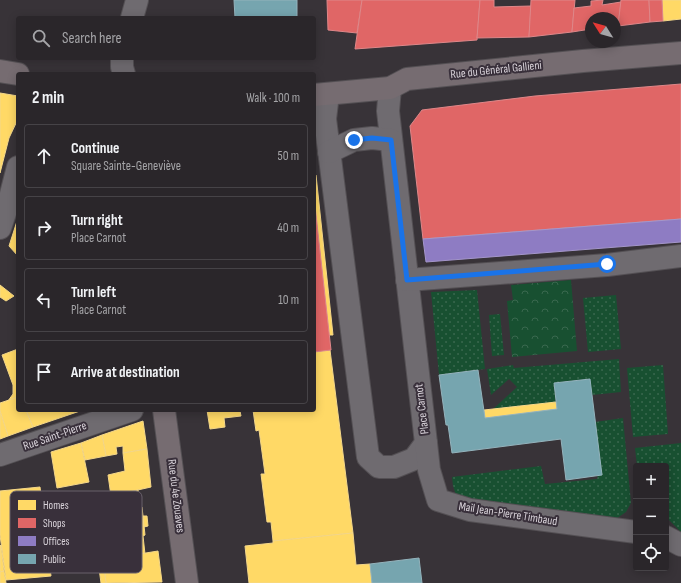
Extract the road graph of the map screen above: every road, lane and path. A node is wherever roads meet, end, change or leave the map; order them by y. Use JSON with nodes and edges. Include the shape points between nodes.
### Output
{"nodes":[{"id":1,"x":137,"y":0,"type":"edge"},
{"id":2,"x":133,"y":16,"type":"edge"},
{"id":3,"x":681,"y":53,"type":"edge"},
{"id":4,"x":122,"y":60,"type":"edge"},
{"id":5,"x":0,"y":71,"type":"edge"},
{"id":6,"x":123,"y":72,"type":"edge"},
{"id":7,"x":16,"y":74,"type":"edge"},
{"id":8,"x":390,"y":88,"type":"junction"},
{"id":9,"x":321,"y":95,"type":"edge"},
{"id":10,"x":391,"y":140,"type":"junction"},
{"id":11,"x":329,"y":152,"type":"junction"},
{"id":12,"x":16,"y":175,"type":"edge"},
{"id":13,"x":0,"y":228,"type":"edge"},
{"id":14,"x":681,"y":256,"type":"edge"},
{"id":15,"x":407,"y":280,"type":"junction"},
{"id":16,"x":126,"y":412,"type":"edge"},
{"id":17,"x":164,"y":412,"type":"edge"},
{"id":18,"x":426,"y":443,"type":"junction"},
{"id":19,"x":0,"y":455,"type":"edge"},
{"id":20,"x":633,"y":532,"type":"edge"},
{"id":21,"x":669,"y":539,"type":"edge"},
{"id":22,"x":681,"y":545,"type":"edge"},
{"id":23,"x":187,"y":583,"type":"edge"}],
"edges":[{"from":1,"to":2,"type":"street"},
{"from":3,"to":8,"type":"main road","name":"Rue du Général Gallieni","via":[[407,79]]},
{"from":4,"to":6,"type":"street"},
{"from":5,"to":7,"type":"main road"},
{"from":8,"to":9,"type":"main road","name":"Rue du Général Gallieni"},
{"from":8,"to":10,"type":"street","name":"Place Carnot","via":[[388,111]]},
{"from":9,"to":11,"type":"street","name":"Place Carnot"},
{"from":10,"to":11,"type":"street","via":[[354,140]]},
{"from":10,"to":15,"type":"street","name":"Place Carnot"},
{"from":11,"to":18,"type":"street","name":"Place Carnot","via":[[368,457],[379,467],[394,467],[414,459]]},
{"from":12,"to":13,"type":"street"},
{"from":14,"to":15,"type":"street","via":[[615,255]]},
{"from":15,"to":18,"type":"street","name":"Place Carnot"},
{"from":16,"to":19,"type":"street","name":"Rue Saint-Pierre"},
{"from":17,"to":23,"type":"main road","name":"Rue du 4e Zouaves"},
{"from":18,"to":20,"type":"street","name":"Mail Jean-Pierre Timbaud","via":[[438,500],[470,510]]},
{"from":21,"to":22,"type":"street"}]}
